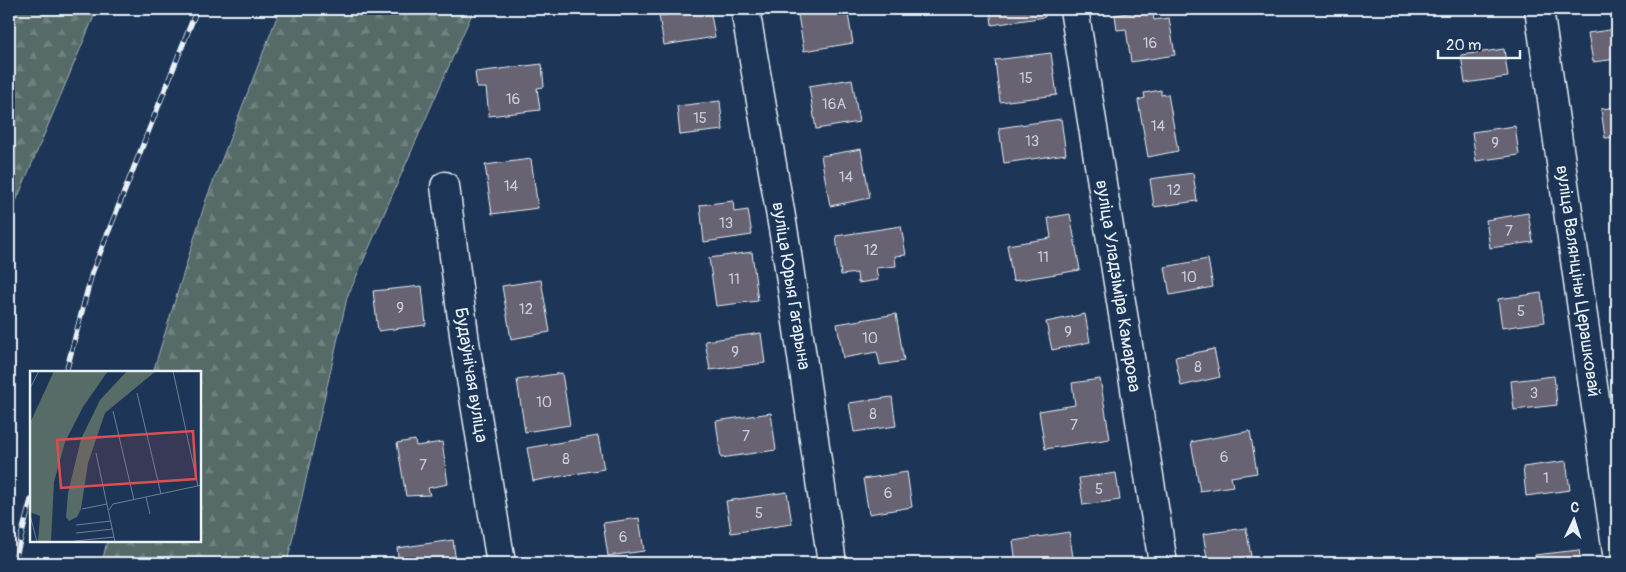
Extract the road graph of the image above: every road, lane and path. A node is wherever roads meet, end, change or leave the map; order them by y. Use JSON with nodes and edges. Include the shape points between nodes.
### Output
{"nodes":[{"id":1,"x":745,"y":9,"type":"edge"},
{"id":2,"x":1074,"y":9,"type":"edge"},
{"id":3,"x":1539,"y":9,"type":"edge"},
{"id":4,"x":445,"y":186,"type":"dead end"},
{"id":5,"x":1617,"y":553,"type":"edge"},
{"id":6,"x":501,"y":563,"type":"edge"},
{"id":7,"x":832,"y":563,"type":"edge"},
{"id":8,"x":1163,"y":563,"type":"edge"}],
"edges":[{"from":1,"to":7,"type":"street","name":"вуліца Юрыя Гагарына","via":[[786,240]]},
{"from":2,"to":8,"type":"street","name":"вуліца Уладзіміра Камарова"},
{"from":3,"to":5,"type":"street","name":"вуліца Валянціны Церашковай"},
{"from":4,"to":6,"type":"street","name":"Будаўнічая вуліца","via":[[465,342]]}]}
